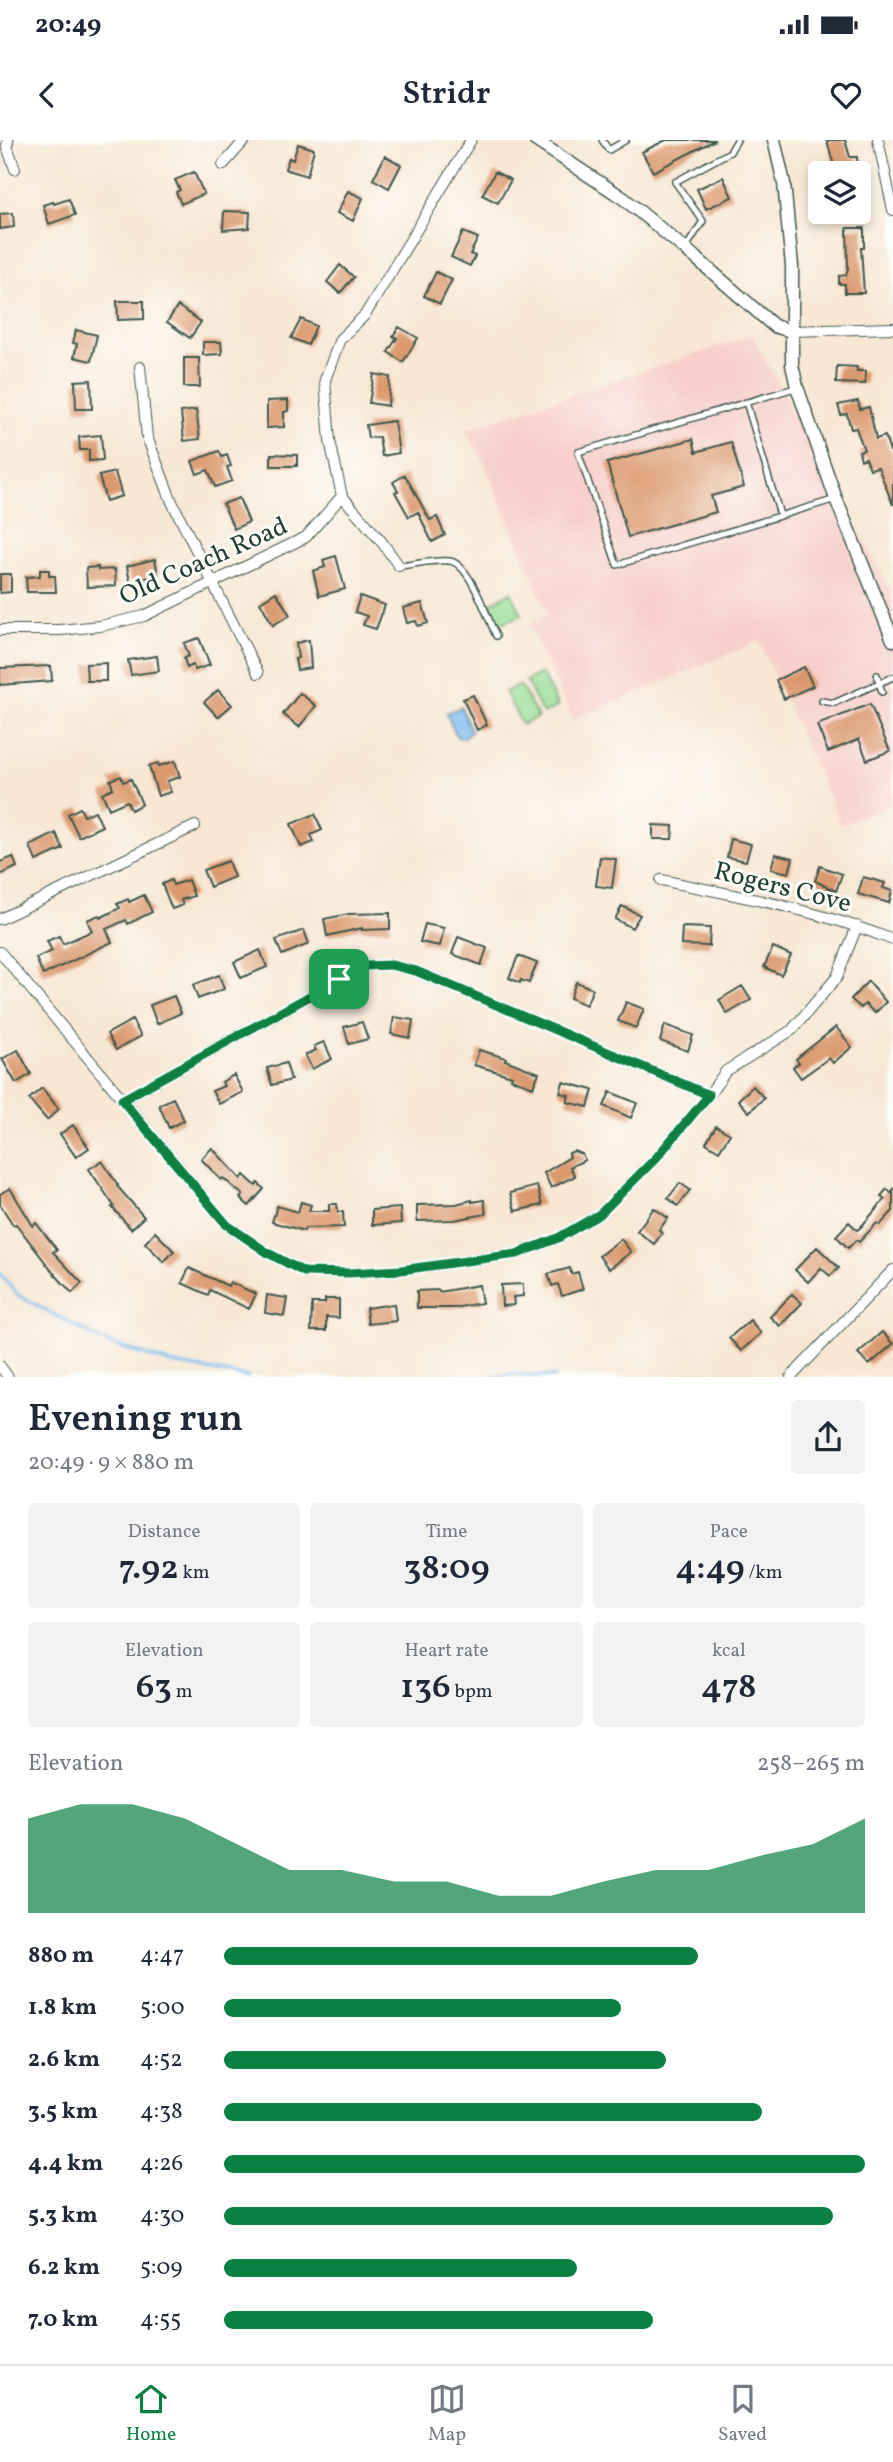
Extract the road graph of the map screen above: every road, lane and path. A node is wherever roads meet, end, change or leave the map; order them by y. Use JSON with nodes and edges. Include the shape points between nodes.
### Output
{"nodes":[{"id":1,"x":8,"y":140,"type":"edge"},
{"id":2,"x":245,"y":140,"type":"edge"},
{"id":3,"x":471,"y":140,"type":"edge"},
{"id":4,"x":535,"y":140,"type":"edge"},
{"id":5,"x":602,"y":140,"type":"edge"},
{"id":6,"x":626,"y":140,"type":"edge"},
{"id":7,"x":737,"y":140,"type":"edge"},
{"id":8,"x":774,"y":140,"type":"edge"},
{"id":9,"x":878,"y":140,"type":"edge"},
{"id":10,"x":223,"y":164,"type":"dead end"},
{"id":11,"x":15,"y":169,"type":"dead end"},
{"id":12,"x":893,"y":210,"type":"edge"},
{"id":13,"x":685,"y":249,"type":"junction"},
{"id":14,"x":893,"y":328,"type":"edge"},
{"id":15,"x":791,"y":331,"type":"junction"},
{"id":16,"x":140,"y":367,"type":"dead end"},
{"id":17,"x":797,"y":387,"type":"junction"},
{"id":18,"x":746,"y":402,"type":"junction"},
{"id":19,"x":342,"y":496,"type":"junction"},
{"id":20,"x":836,"y":499,"type":"junction"},
{"id":21,"x":780,"y":516,"type":"junction"},
{"id":22,"x":399,"y":566,"type":"joint"},
{"id":23,"x":211,"y":582,"type":"junction"},
{"id":24,"x":0,"y":630,"type":"edge"},
{"id":25,"x":496,"y":636,"type":"dead end"},
{"id":26,"x":893,"y":640,"type":"edge"},
{"id":27,"x":258,"y":673,"type":"dead end"},
{"id":28,"x":877,"y":674,"type":"dead end"},
{"id":29,"x":893,"y":677,"type":"edge"},
{"id":30,"x":879,"y":683,"type":"junction"},
{"id":31,"x":882,"y":692,"type":"dead end"},
{"id":32,"x":822,"y":701,"type":"dead end"},
{"id":33,"x":195,"y":826,"type":"dead end"},
{"id":34,"x":661,"y":880,"type":"dead end"},
{"id":35,"x":0,"y":919,"type":"edge"},
{"id":36,"x":858,"y":926,"type":"junction"},
{"id":37,"x":893,"y":940,"type":"edge"},
{"id":38,"x":0,"y":952,"type":"edge"},
{"id":39,"x":709,"y":1095,"type":"junction"},
{"id":40,"x":122,"y":1100,"type":"junction"},
{"id":41,"x":893,"y":1270,"type":"edge"},
{"id":42,"x":0,"y":1366,"type":"edge"},
{"id":43,"x":8,"y":1377,"type":"edge"},
{"id":44,"x":792,"y":1377,"type":"edge"}],
"edges":[{"from":1,"to":11,"type":"street"},
{"from":2,"to":10,"type":"street"},
{"from":3,"to":19,"type":"street","via":[[365,315],[340,339],[325,380],[330,441]]},
{"from":4,"to":13,"type":"street","via":[[623,198]]},
{"from":5,"to":6,"type":"lane","via":[[609,150]]},
{"from":7,"to":13,"type":"lane","via":[[730,152],[675,182],[704,220]]},
{"from":8,"to":15,"type":"street","via":[[784,183],[792,266]]},
{"from":9,"to":12,"type":"street"},
{"from":13,"to":15,"type":"street","via":[[774,326]]},
{"from":14,"to":15,"type":"street"},
{"from":15,"to":17,"type":"street"},
{"from":16,"to":23,"type":"street","via":[[147,437]]},
{"from":17,"to":18,"type":"lane"},
{"from":17,"to":20,"type":"street"},
{"from":18,"to":21,"type":"lane"},
{"from":18,"to":21,"type":"lane","via":[[578,452],[617,565]]},
{"from":19,"to":22,"type":"street"},
{"from":19,"to":23,"type":"street","name":"Old Coach Road","via":[[306,537]]},
{"from":20,"to":21,"type":"lane"},
{"from":20,"to":26,"type":"street"},
{"from":22,"to":25,"type":"lane","via":[[450,561],[458,565],[474,586]]},
{"from":23,"to":24,"type":"street","name":"Old Coach Road","via":[[144,616],[60,630]]},
{"from":23,"to":27,"type":"street"},
{"from":28,"to":30,"type":"lane"},
{"from":29,"to":30,"type":"lane"},
{"from":30,"to":31,"type":"lane"},
{"from":30,"to":32,"type":"lane","via":[[834,703]]},
{"from":33,"to":35,"type":"street"},
{"from":34,"to":36,"type":"street","name":"Rogers Cove"},
{"from":36,"to":37,"type":"street","name":"Rogers Cove"},
{"from":36,"to":39,"type":"street","via":[[837,977],[792,1030],[726,1071]]},
{"from":38,"to":40,"type":"street"},
{"from":39,"to":40,"type":"street","via":[[416,971],[391,965],[364,966]]},
{"from":39,"to":40,"type":"street","via":[[600,1214],[558,1238],[517,1254],[349,1273],[304,1272],[227,1225]]},
{"from":41,"to":44,"type":"street"},
{"from":42,"to":43,"type":"street"}]}
